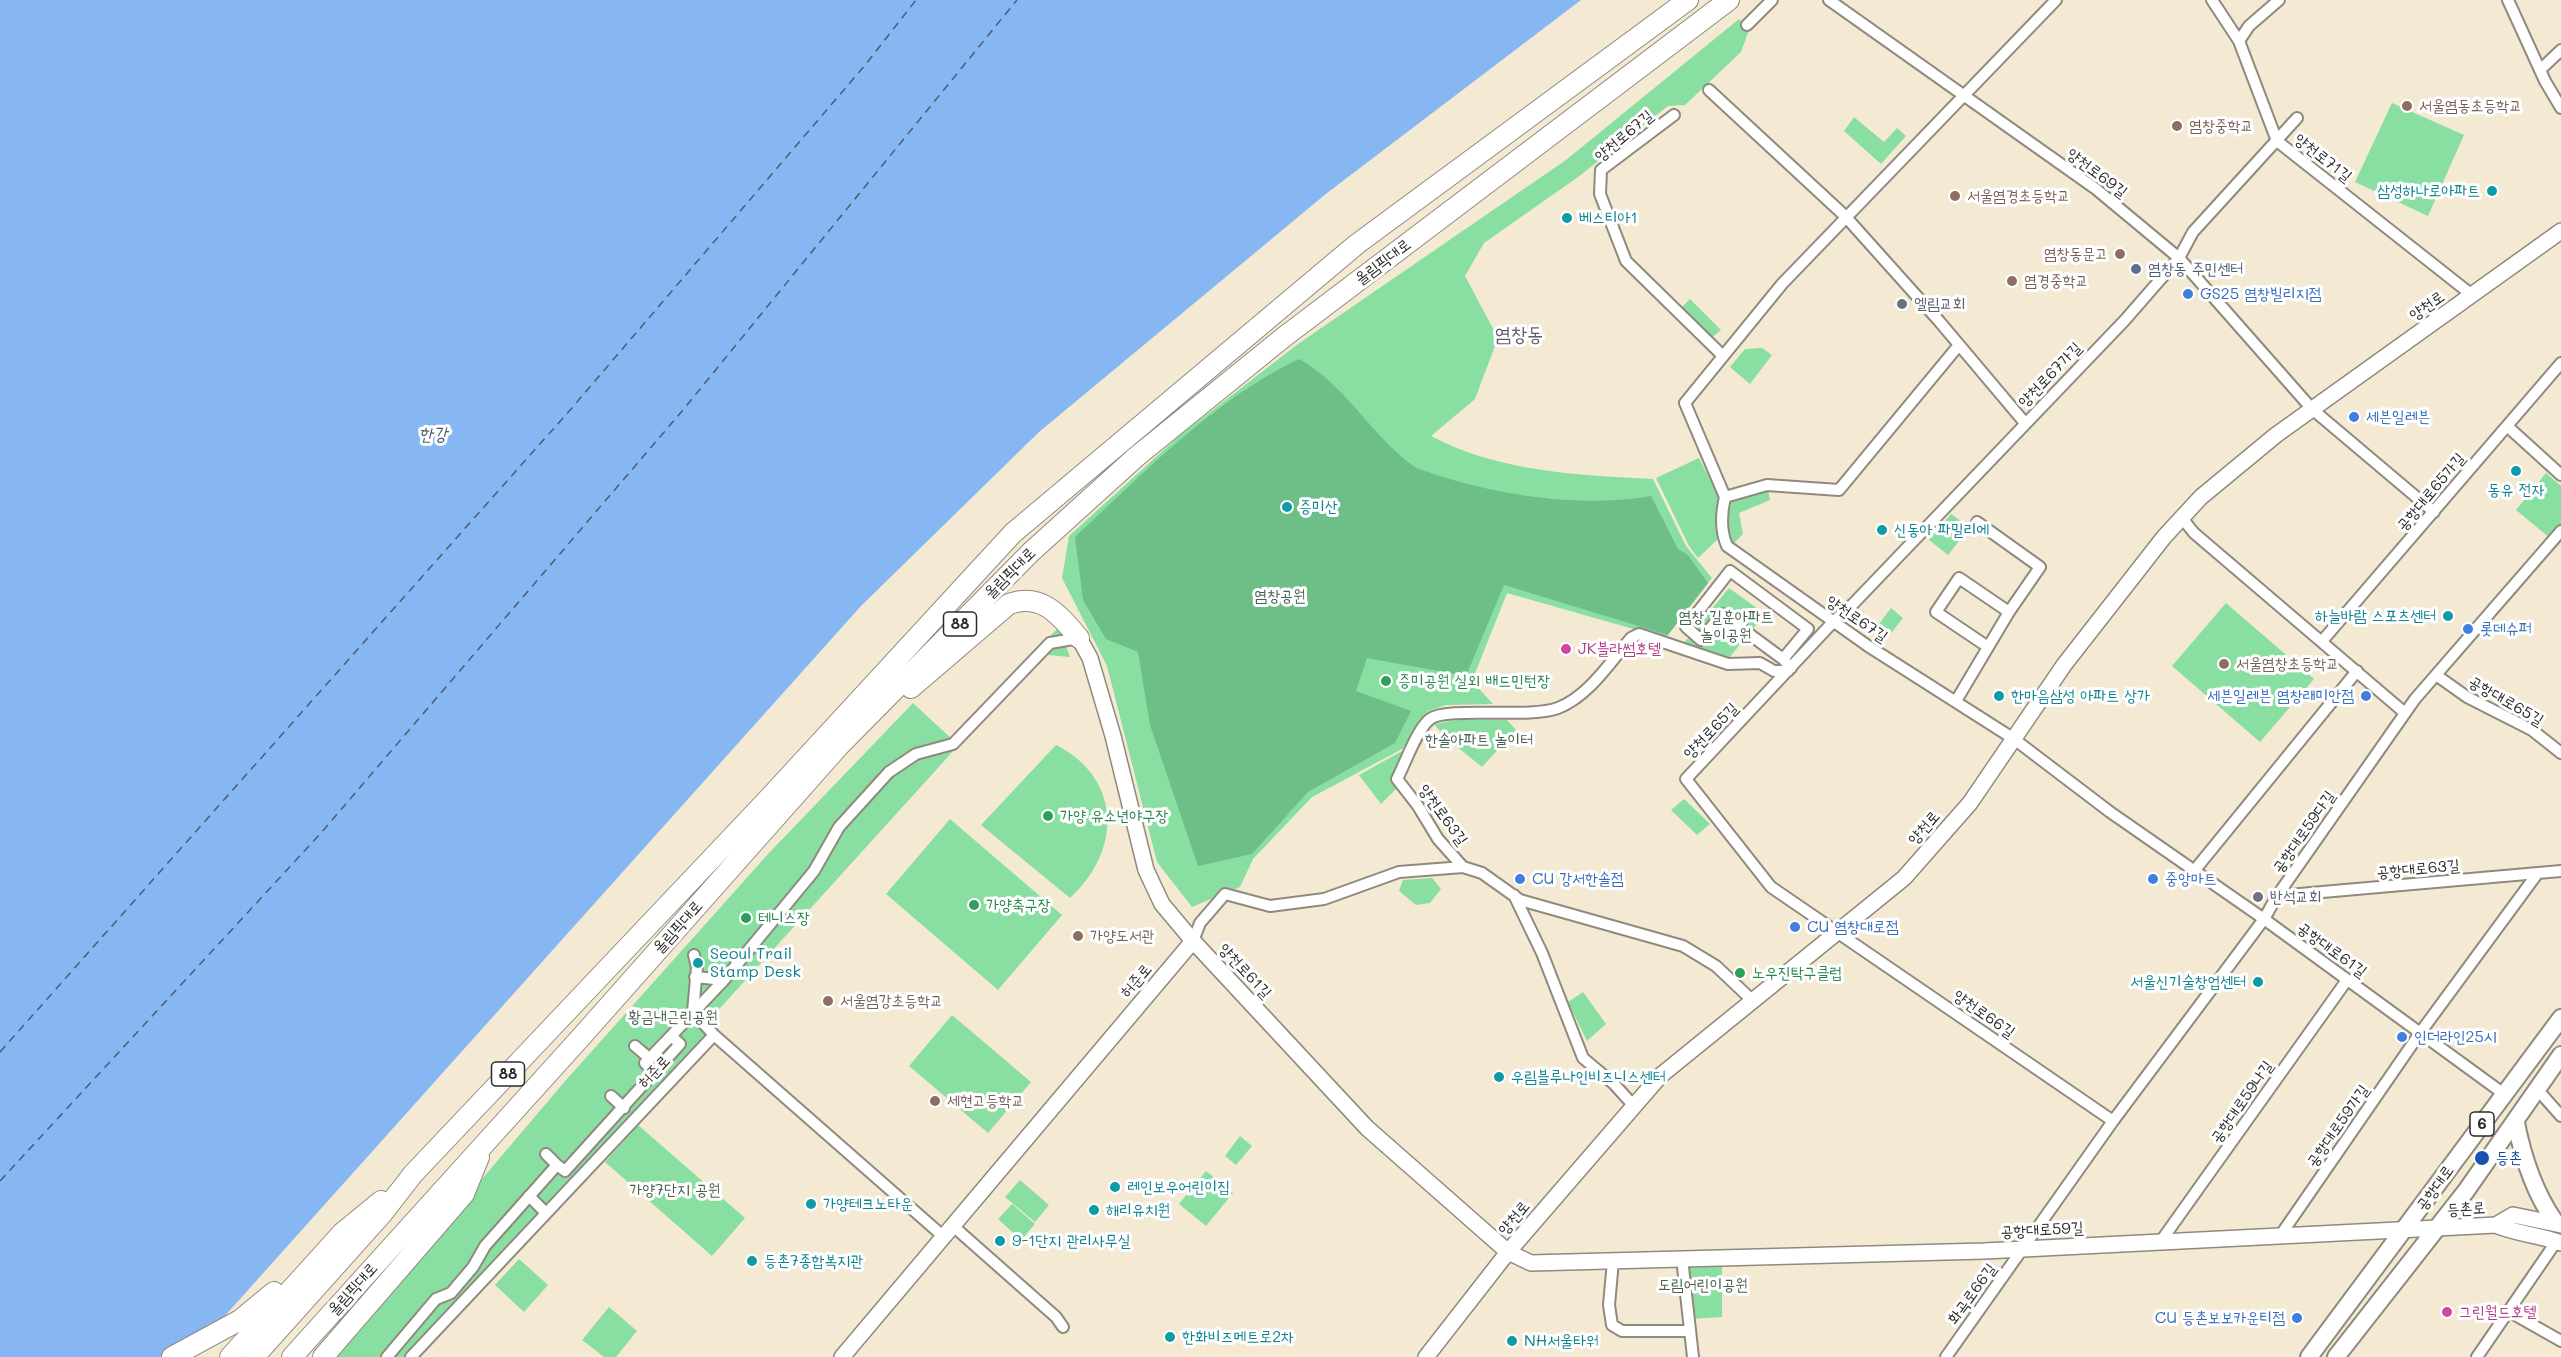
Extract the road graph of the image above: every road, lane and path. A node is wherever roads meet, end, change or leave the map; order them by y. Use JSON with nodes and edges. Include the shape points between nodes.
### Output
{"nodes":[{"id":1,"x":1668,"y":0,"type":"edge"},
{"id":2,"x":1688,"y":0,"type":"edge"},
{"id":3,"x":1729,"y":0,"type":"edge"},
{"id":4,"x":1772,"y":0,"type":"edge"},
{"id":5,"x":1829,"y":0,"type":"edge"},
{"id":6,"x":2056,"y":0,"type":"edge"},
{"id":7,"x":2212,"y":0,"type":"edge"},
{"id":8,"x":2279,"y":0,"type":"edge"},
{"id":9,"x":2508,"y":0,"type":"edge"},
{"id":10,"x":1747,"y":25,"type":"dead end"},
{"id":11,"x":1639,"y":35,"type":"junction"},
{"id":12,"x":2239,"y":40,"type":"junction"},
{"id":13,"x":2561,"y":50,"type":"edge"},
{"id":14,"x":2540,"y":70,"type":"junction"},
{"id":15,"x":1709,"y":90,"type":"dead end"},
{"id":16,"x":1962,"y":95,"type":"junction"},
{"id":17,"x":2561,"y":108,"type":"edge"},
{"id":18,"x":1674,"y":116,"type":"dead end"},
{"id":19,"x":2297,"y":118,"type":"dead end"},
{"id":20,"x":2277,"y":141,"type":"junction"},
{"id":21,"x":1845,"y":216,"type":"junction"},
{"id":22,"x":2561,"y":231,"type":"edge"},
{"id":23,"x":2179,"y":258,"type":"junction"},
{"id":24,"x":2472,"y":295,"type":"junction"},
{"id":25,"x":1959,"y":345,"type":"junction"},
{"id":26,"x":1722,"y":355,"type":"junction"},
{"id":27,"x":2561,"y":363,"type":"edge"},
{"id":28,"x":2312,"y":409,"type":"junction"},
{"id":29,"x":2025,"y":423,"type":"junction"},
{"id":30,"x":2507,"y":426,"type":"junction"},
{"id":31,"x":2561,"y":475,"type":"edge"},
{"id":32,"x":1725,"y":497,"type":"junction"},
{"id":33,"x":2434,"y":512,"type":"junction"},
{"id":34,"x":2182,"y":518,"type":"junction"},
{"id":35,"x":1977,"y":522,"type":"dead end"},
{"id":36,"x":2561,"y":531,"type":"edge"},
{"id":37,"x":2009,"y":612,"type":"junction"},
{"id":38,"x":1833,"y":621,"type":"junction"},
{"id":39,"x":1079,"y":638,"type":"junction"},
{"id":40,"x":2323,"y":640,"type":"junction"},
{"id":41,"x":1762,"y":643,"type":"junction"},
{"id":42,"x":1749,"y":644,"type":"dead end"},
{"id":43,"x":1988,"y":647,"type":"junction"},
{"id":44,"x":1787,"y":666,"type":"junction"},
{"id":45,"x":2357,"y":671,"type":"junction"},
{"id":46,"x":2436,"y":675,"type":"junction"},
{"id":47,"x":1956,"y":701,"type":"junction"},
{"id":48,"x":2405,"y":713,"type":"junction"},
{"id":49,"x":2014,"y":739,"type":"junction"},
{"id":50,"x":839,"y":746,"type":"junction"},
{"id":51,"x":2561,"y":753,"type":"edge"},
{"id":52,"x":1463,"y":867,"type":"junction"},
{"id":53,"x":2194,"y":871,"type":"junction"},
{"id":54,"x":2561,"y":871,"type":"edge"},
{"id":55,"x":2537,"y":874,"type":"junction"},
{"id":56,"x":1514,"y":895,"type":"junction"},
{"id":57,"x":2277,"y":896,"type":"junction"},
{"id":58,"x":2264,"y":919,"type":"junction"},
{"id":59,"x":1839,"y":932,"type":"junction"},
{"id":60,"x":1193,"y":941,"type":"junction"},
{"id":61,"x":694,"y":955,"type":"dead end"},
{"id":62,"x":695,"y":977,"type":"junction"},
{"id":63,"x":724,"y":980,"type":"junction"},
{"id":64,"x":2347,"y":980,"type":"junction"},
{"id":65,"x":1753,"y":1001,"type":"junction"},
{"id":66,"x":693,"y":1012,"type":"junction"},
{"id":67,"x":2561,"y":1018,"type":"edge"},
{"id":68,"x":2420,"y":1034,"type":"junction"},
{"id":69,"x":714,"y":1035,"type":"junction"},
{"id":70,"x":671,"y":1036,"type":"junction"},
{"id":71,"x":680,"y":1044,"type":"junction"},
{"id":72,"x":635,"y":1046,"type":"dead end"},
{"id":73,"x":2561,"y":1055,"type":"edge"},
{"id":74,"x":693,"y":1056,"type":"junction"},
{"id":75,"x":649,"y":1058,"type":"junction"},
{"id":76,"x":655,"y":1073,"type":"junction"},
{"id":77,"x":2537,"y":1089,"type":"junction"},
{"id":78,"x":2504,"y":1094,"type":"junction"},
{"id":79,"x":612,"y":1099,"type":"dead end"},
{"id":80,"x":1633,"y":1105,"type":"junction"},
{"id":81,"x":624,"y":1108,"type":"junction"},
{"id":82,"x":2561,"y":1116,"type":"edge"},
{"id":83,"x":2113,"y":1121,"type":"junction"},
{"id":84,"x":2516,"y":1123,"type":"junction"},
{"id":85,"x":485,"y":1143,"type":"junction"},
{"id":86,"x":546,"y":1154,"type":"dead end"},
{"id":87,"x":557,"y":1165,"type":"junction"},
{"id":88,"x":413,"y":1174,"type":"junction"},
{"id":89,"x":530,"y":1196,"type":"junction"},
{"id":90,"x":546,"y":1213,"type":"junction"},
{"id":91,"x":2558,"y":1224,"type":"edge"},
{"id":92,"x":2496,"y":1225,"type":"junction"},
{"id":93,"x":2436,"y":1228,"type":"junction"},
{"id":94,"x":948,"y":1231,"type":"junction"},
{"id":95,"x":2403,"y":1232,"type":"junction"},
{"id":96,"x":342,"y":1233,"type":"junction"},
{"id":97,"x":2280,"y":1236,"type":"junction"},
{"id":98,"x":2161,"y":1241,"type":"junction"},
{"id":99,"x":2559,"y":1242,"type":"edge"},
{"id":100,"x":2024,"y":1249,"type":"junction"},
{"id":101,"x":1508,"y":1252,"type":"junction"},
{"id":102,"x":1682,"y":1258,"type":"junction"},
{"id":103,"x":1613,"y":1261,"type":"junction"},
{"id":104,"x":2508,"y":1311,"type":"junction"},
{"id":105,"x":1063,"y":1327,"type":"dead end"},
{"id":106,"x":1689,"y":1331,"type":"junction"},
{"id":107,"x":2561,"y":1341,"type":"edge"},
{"id":108,"x":172,"y":1357,"type":"edge"},
{"id":109,"x":230,"y":1357,"type":"edge"},
{"id":110,"x":254,"y":1357,"type":"edge"},
{"id":111,"x":292,"y":1357,"type":"edge"},
{"id":112,"x":323,"y":1357,"type":"edge"},
{"id":113,"x":387,"y":1357,"type":"edge"},
{"id":114,"x":411,"y":1357,"type":"edge"},
{"id":115,"x":842,"y":1357,"type":"edge"},
{"id":116,"x":1426,"y":1357,"type":"edge"},
{"id":117,"x":1693,"y":1357,"type":"edge"},
{"id":118,"x":1946,"y":1357,"type":"edge"},
{"id":119,"x":2309,"y":1357,"type":"edge"},
{"id":120,"x":2336,"y":1357,"type":"edge"},
{"id":121,"x":2477,"y":1357,"type":"edge"}],
"edges":[{"from":1,"to":11,"type":"highway"},
{"from":2,"to":11,"type":"highway","name":"올림픽대로","number":"88"},
{"from":3,"to":50,"type":"highway","name":"올림픽대로","number":"88","via":[[1284,337],[1136,457],[1031,552]]},
{"from":4,"to":10,"type":"street"},
{"from":5,"to":16,"type":"street","name":"양천로69길"},
{"from":6,"to":16,"type":"street","name":"양천로67길"},
{"from":7,"to":12,"type":"street","name":"양천로71길"},
{"from":8,"to":12,"type":"street"},
{"from":9,"to":14,"type":"street"},
{"from":11,"to":88,"type":"highway","name":"올림픽대로","number":"88","via":[[1357,244],[1013,533]]},
{"from":12,"to":20,"type":"street","name":"양천로71길"},
{"from":13,"to":14,"type":"street"},
{"from":14,"to":17,"type":"street"},
{"from":15,"to":21,"type":"street"},
{"from":16,"to":21,"type":"street","name":"양천로67길"},
{"from":16,"to":23,"type":"street","name":"양천로69길","via":[[2096,189]]},
{"from":18,"to":26,"type":"street","name":"양천로67길","via":[[1601,170],[1600,194],[1626,261]]},
{"from":19,"to":20,"type":"street","name":"양천로67가길"},
{"from":20,"to":23,"type":"street","name":"양천로67가길","via":[[2193,232]]},
{"from":20,"to":24,"type":"street","name":"양천로71길"},
{"from":21,"to":25,"type":"street"},
{"from":21,"to":26,"type":"street","name":"양천로67길"},
{"from":22,"to":24,"type":"main road","name":"양천로"},
{"from":23,"to":28,"type":"street","name":"양천로69길"},
{"from":23,"to":29,"type":"street","name":"양천로67가길","via":[[2126,320]]},
{"from":24,"to":28,"type":"main road","name":"양천로"},
{"from":25,"to":29,"type":"street"},
{"from":25,"to":32,"type":"street","via":[[1839,490],[1767,485]]},
{"from":26,"to":32,"type":"street","name":"양천로67길","via":[[1685,403]]},
{"from":27,"to":30,"type":"street","name":"공항대로65가길"},
{"from":28,"to":33,"type":"street"},
{"from":28,"to":34,"type":"main road","name":"양천로","via":[[2202,497]]},
{"from":29,"to":38,"type":"street","name":"양천로67가길"},
{"from":30,"to":31,"type":"street"},
{"from":30,"to":33,"type":"street","name":"공항대로65가길"},
{"from":32,"to":38,"type":"street","name":"양천로67길","via":[[1723,536],[1728,546]]},
{"from":33,"to":40,"type":"street","name":"공항대로65가길"},
{"from":34,"to":40,"type":"street","via":[[2194,533]]},
{"from":34,"to":49,"type":"main road","name":"양천로","via":[[2064,665]]},
{"from":35,"to":37,"type":"street","via":[[2040,567]]},
{"from":36,"to":46,"type":"street","name":"공항대로59다길"},
{"from":37,"to":43,"type":"street"},
{"from":37,"to":43,"type":"street","via":[[1959,578],[1936,612]]},
{"from":38,"to":44,"type":"street","name":"양천로65길"},
{"from":38,"to":47,"type":"street","name":"양천로67길"},
{"from":39,"to":50,"type":"highway","via":[[1066,620],[1043,604],[1032,600],[1009,604],[957,652]]},
{"from":39,"to":60,"type":"main road","name":"양천로61길","via":[[1090,658],[1113,736],[1146,870],[1162,904]]},
{"from":39,"to":63,"type":"street","via":[[1050,643],[953,744],[916,754],[889,772],[839,827],[814,871]]},
{"from":40,"to":45,"type":"street"},
{"from":41,"to":42,"type":"street"},
{"from":41,"to":44,"type":"street"},
{"from":41,"to":44,"type":"street","via":[[1722,614],[1701,640],[1686,627],[1730,570],[1808,629]]},
{"from":43,"to":47,"type":"street"},
{"from":44,"to":52,"type":"street","name":"양천로63길","via":[[1774,671],[1760,663],[1728,664],[1639,634],[1580,695],[1558,708],[1530,714],[1446,714],[1431,718],[1397,779],[1438,839]]},
{"from":44,"to":59,"type":"street","name":"양천로65길","via":[[1686,779],[1771,887]]},
{"from":45,"to":48,"type":"street"},
{"from":45,"to":53,"type":"street"},
{"from":46,"to":48,"type":"street","name":"공항대로59다길"},
{"from":46,"to":51,"type":"street","name":"공항대로65길","via":[[2467,697],[2532,730]]},
{"from":47,"to":49,"type":"street","name":"양천로67길"},
{"from":48,"to":57,"type":"street","name":"공항대로59다길"},
{"from":49,"to":53,"type":"street","name":"공항대로61길"},
{"from":49,"to":59,"type":"main road","name":"양천로","via":[[1970,803],[1904,878]]},
{"from":50,"to":85,"type":"highway","name":"올림픽대로","number":"88"},
{"from":52,"to":56,"type":"street","name":"양천로63길","via":[[1482,873]]},
{"from":52,"to":60,"type":"street","name":"양천로63길","via":[[1399,872],[1324,898],[1270,906],[1225,894],[1200,923]]},
{"from":53,"to":58,"type":"street","name":"공항대로61길"},
{"from":54,"to":55,"type":"street","name":"공항대로63길"},
{"from":55,"to":57,"type":"street","name":"공항대로63길"},
{"from":55,"to":68,"type":"street"},
{"from":56,"to":65,"type":"street","name":"양천로63길","via":[[1520,900],[1683,946],[1716,966]]},
{"from":56,"to":80,"type":"street","via":[[1542,953],[1583,1058]]},
{"from":57,"to":58,"type":"street","name":"공항대로59다길"},
{"from":58,"to":64,"type":"street","name":"공항대로61길"},
{"from":58,"to":83,"type":"street","name":"공항대로59다길"},
{"from":59,"to":65,"type":"main road","name":"양천로"},
{"from":59,"to":83,"type":"street","name":"양천로66길"},
{"from":60,"to":94,"type":"main road","name":"허준로"},
{"from":60,"to":101,"type":"main road","name":"양천로61길","via":[[1367,1128]]},
{"from":61,"to":62,"type":"street"},
{"from":62,"to":63,"type":"street"},
{"from":62,"to":66,"type":"street"},
{"from":63,"to":66,"type":"street"},
{"from":64,"to":68,"type":"street","name":"공항대로61길"},
{"from":64,"to":98,"type":"street","name":"공항대로59나길"},
{"from":65,"to":80,"type":"main road","name":"양천로","via":[[1660,1076]]},
{"from":66,"to":69,"type":"street"},
{"from":66,"to":70,"type":"street"},
{"from":67,"to":78,"type":"main road","name":"공항대로","number":"6"},
{"from":68,"to":78,"type":"street","name":"공항대로61길"},
{"from":68,"to":97,"type":"street","name":"공항대로59가길"},
{"from":69,"to":74,"type":"street","name":"허준로"},
{"from":69,"to":94,"type":"street"},
{"from":70,"to":71,"type":"street"},
{"from":70,"to":75,"type":"street"},
{"from":71,"to":74,"type":"street"},
{"from":71,"to":76,"type":"street"},
{"from":72,"to":75,"type":"street"},
{"from":73,"to":77,"type":"main road","name":"공항대로","number":"6"},
{"from":74,"to":90,"type":"street","name":"허준로"},
{"from":75,"to":76,"type":"street","via":[[645,1063]]},
{"from":76,"to":81,"type":"street"},
{"from":77,"to":82,"type":"street"},
{"from":77,"to":84,"type":"main road","name":"공항대로","number":"6"},
{"from":78,"to":95,"type":"main road","name":"공항대로","number":"6"},
{"from":79,"to":81,"type":"street"},
{"from":80,"to":101,"type":"main road","name":"양천로"},
{"from":81,"to":87,"type":"street","via":[[564,1171]]},
{"from":83,"to":100,"type":"street","name":"공항대로59다길"},
{"from":84,"to":91,"type":"main road","via":[[2522,1152],[2544,1206]]},
{"from":84,"to":93,"type":"main road","name":"공항대로","number":"6"},
{"from":85,"to":111,"type":"highway","name":"올림픽대로","number":"88"},
{"from":85,"to":112,"type":"highway","via":[[464,1194]]},
{"from":86,"to":87,"type":"street"},
{"from":87,"to":89,"type":"street"},
{"from":88,"to":96,"type":"highway"},
{"from":88,"to":110,"type":"highway","name":"올림픽대로","number":"88"},
{"from":89,"to":90,"type":"street"},
{"from":89,"to":113,"type":"street","via":[[485,1246],[451,1293],[436,1299]]},
{"from":90,"to":114,"type":"street","name":"허준로"},
{"from":91,"to":92,"type":"main road","name":"등촌로","via":[[2513,1215]]},
{"from":92,"to":93,"type":"main road","name":"등촌로"},
{"from":92,"to":99,"type":"main road","name":"등촌로"},
{"from":93,"to":95,"type":"main road","name":"등촌로"},
{"from":93,"to":120,"type":"main road","name":"공항대로","number":"6"},
{"from":94,"to":105,"type":"street","via":[[1056,1317]]},
{"from":94,"to":115,"type":"main road","name":"허준로"},
{"from":95,"to":97,"type":"main road","name":"공항대로59길"},
{"from":95,"to":119,"type":"main road","name":"공항대로","number":"6"},
{"from":96,"to":108,"type":"highway","via":[[265,1300],[217,1334]]},
{"from":96,"to":109,"type":"highway"},
{"from":97,"to":98,"type":"main road","name":"공항대로59길"},
{"from":98,"to":100,"type":"main road","name":"공항대로59길"},
{"from":99,"to":104,"type":"street"},
{"from":100,"to":102,"type":"main road","name":"공항대로59길"},
{"from":100,"to":118,"type":"street","name":"화곡로66길"},
{"from":101,"to":103,"type":"main road","name":"공항대로59길","via":[[1531,1263]]},
{"from":101,"to":116,"type":"main road","name":"양천로"},
{"from":102,"to":103,"type":"main road","name":"공항대로59길"},
{"from":102,"to":106,"type":"street"},
{"from":103,"to":106,"type":"street","via":[[1609,1305],[1612,1325],[1622,1331]]},
{"from":104,"to":107,"type":"street"},
{"from":104,"to":121,"type":"street"},
{"from":106,"to":117,"type":"street"}]}
